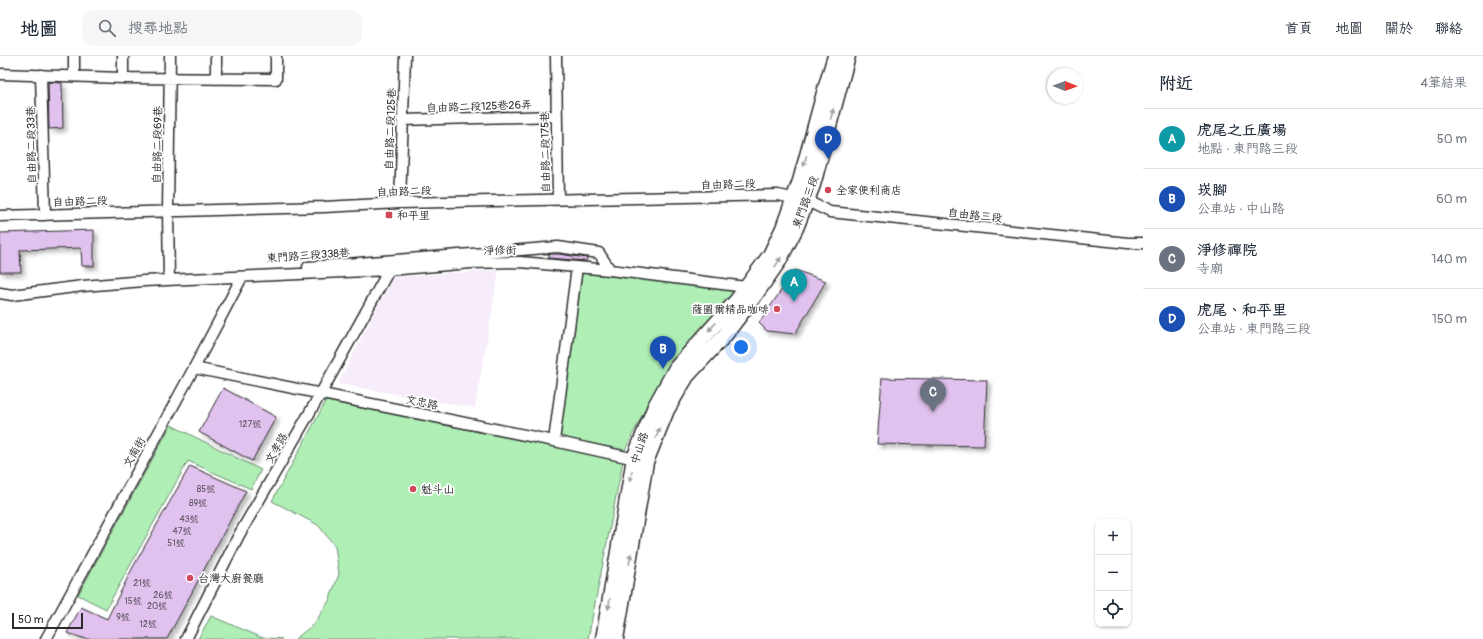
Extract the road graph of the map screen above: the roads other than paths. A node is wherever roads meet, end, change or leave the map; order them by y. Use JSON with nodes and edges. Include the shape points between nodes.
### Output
{"nodes":[{"id":1,"x":74,"y":56,"type":"edge"},
{"id":2,"x":123,"y":56,"type":"edge"},
{"id":3,"x":170,"y":56,"type":"edge"},
{"id":4,"x":216,"y":56,"type":"edge"},
{"id":5,"x":276,"y":56,"type":"edge"},
{"id":6,"x":405,"y":56,"type":"edge"},
{"id":7,"x":556,"y":56,"type":"edge"},
{"id":8,"x":835,"y":56,"type":"edge"},
{"id":9,"x":848,"y":56,"type":"edge"},
{"id":10,"x":0,"y":74,"type":"edge"},
{"id":11,"x":41,"y":75,"type":"junction"},
{"id":12,"x":74,"y":76,"type":"junction"},
{"id":13,"x":123,"y":78,"type":"junction"},
{"id":14,"x":170,"y":79,"type":"junction"},
{"id":15,"x":216,"y":79,"type":"junction"},
{"id":16,"x":557,"y":116,"type":"junction"},
{"id":17,"x":402,"y":120,"type":"junction"},
{"id":18,"x":558,"y":199,"type":"junction"},
{"id":19,"x":801,"y":200,"type":"junction"},
{"id":20,"x":400,"y":203,"type":"junction"},
{"id":21,"x":168,"y":211,"type":"junction"},
{"id":22,"x":45,"y":215,"type":"junction"},
{"id":23,"x":0,"y":216,"type":"edge"},
{"id":24,"x":1143,"y":243,"type":"edge"},
{"id":25,"x":577,"y":267,"type":"junction"},
{"id":26,"x":389,"y":270,"type":"junction"},
{"id":27,"x":610,"y":270,"type":"junction"},
{"id":28,"x":242,"y":277,"type":"junction"},
{"id":29,"x":169,"y":280,"type":"junction"},
{"id":30,"x":751,"y":291,"type":"junction"},
{"id":31,"x":0,"y":293,"type":"edge"},
{"id":32,"x":194,"y":368,"type":"junction"},
{"id":33,"x":321,"y":393,"type":"junction"},
{"id":34,"x":554,"y":441,"type":"junction"},
{"id":35,"x":640,"y":460,"type":"junction"},
{"id":36,"x":46,"y":639,"type":"edge"},
{"id":37,"x":186,"y":639,"type":"edge"},
{"id":38,"x":603,"y":639,"type":"edge"},
{"id":39,"x":616,"y":639,"type":"edge"}],
"edges":[{"from":1,"to":12,"type":"street"},
{"from":2,"to":13,"type":"street"},
{"from":3,"to":14,"type":"street","name":"自由路二段69巷"},
{"from":4,"to":15,"type":"street"},
{"from":5,"to":15,"type":"street","via":[[276,79]]},
{"from":6,"to":17,"type":"street","name":"自由路二段125巷"},
{"from":7,"to":16,"type":"street","name":"自由路二段175巷"},
{"from":8,"to":19,"type":"main road","name":"東門路三段","one_way":true},
{"from":19,"to":9,"type":"main road","name":"東門路三段","one_way":true},
{"from":10,"to":11,"type":"street"},
{"from":11,"to":12,"type":"street"},
{"from":11,"to":22,"type":"street","name":"自由路二段33巷"},
{"from":12,"to":13,"type":"street"},
{"from":13,"to":14,"type":"street"},
{"from":14,"to":15,"type":"street"},
{"from":14,"to":21,"type":"street","name":"自由路二段69巷"},
{"from":16,"to":17,"type":"street","name":"自由路二段125巷26弄"},
{"from":16,"to":18,"type":"street","name":"自由路二段175巷"},
{"from":17,"to":20,"type":"street","name":"自由路二段125巷"},
{"from":18,"to":19,"type":"street","name":"自由路二段","via":[[778,194]]},
{"from":18,"to":20,"type":"street","name":"自由路二段"},
{"from":19,"to":24,"type":"street","name":"自由路三段","via":[[830,212]]},
{"from":19,"to":30,"type":"main road","name":"東門路三段","via":[[783,228]]},
{"from":20,"to":21,"type":"street","name":"自由路二段"},
{"from":21,"to":22,"type":"street","name":"自由路二段"},
{"from":21,"to":29,"type":"street","name":"自由路二段69巷"},
{"from":22,"to":23,"type":"street","name":"自由路二段"},
{"from":25,"to":26,"type":"street","name":"淨修街","via":[[520,262]]},
{"from":25,"to":27,"type":"street","name":"淨修街"},
{"from":25,"to":34,"type":"street"},
{"from":26,"to":28,"type":"street","name":"淨修街"},
{"from":26,"to":33,"type":"street","name":"文孝路"},
{"from":27,"to":28,"type":"street","name":"東門路三段338巷","via":[[599,253],[558,247],[252,271]]},
{"from":27,"to":30,"type":"street","name":"淨修街"},
{"from":28,"to":29,"type":"street","name":"東門路三段338巷"},
{"from":28,"to":32,"type":"street","name":"文南街"},
{"from":29,"to":31,"type":"street","name":"東門路三段338巷","via":[[83,286],[12,295]]},
{"from":30,"to":35,"type":"main road","name":"中山路","via":[[737,300],[676,368],[655,406]]},
{"from":32,"to":33,"type":"street","name":"文忠路"},
{"from":32,"to":36,"type":"street","name":"文南街"},
{"from":33,"to":34,"type":"street","name":"文忠路"},
{"from":33,"to":37,"type":"street","name":"文孝路","via":[[239,535]]},
{"from":34,"to":35,"type":"street","name":"文忠路"},
{"from":35,"to":38,"type":"main road","name":"中山路","one_way":true},
{"from":39,"to":35,"type":"main road","name":"中山路","one_way":true}]}
